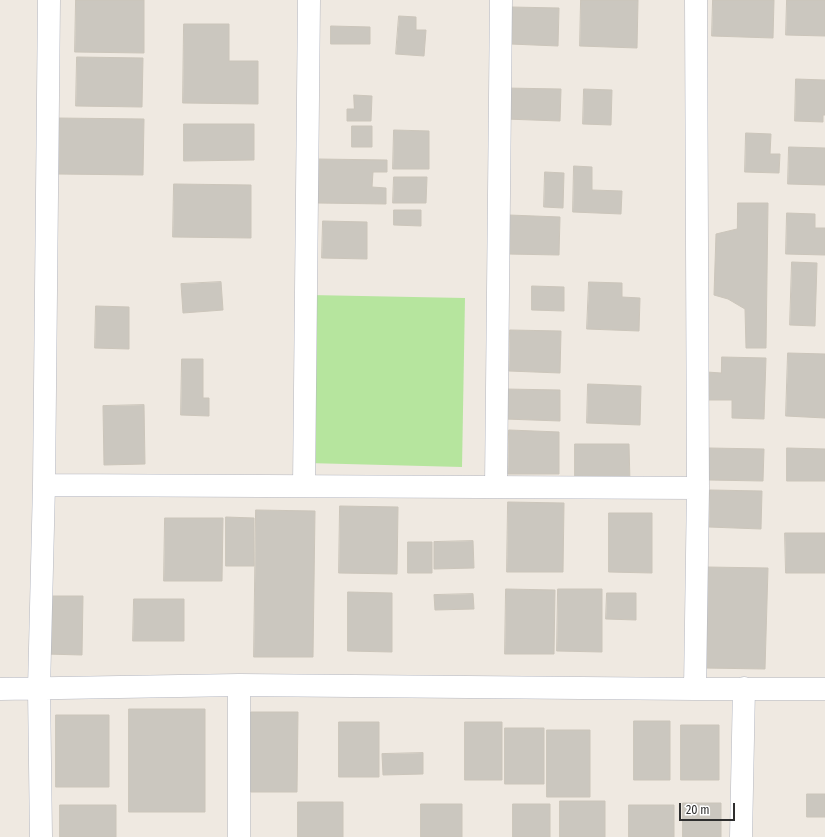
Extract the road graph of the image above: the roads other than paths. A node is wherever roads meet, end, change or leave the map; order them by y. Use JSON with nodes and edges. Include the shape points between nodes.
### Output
{"nodes":[{"id":1,"x":50,"y":0,"type":"edge"},
{"id":2,"x":309,"y":0,"type":"edge"},
{"id":3,"x":501,"y":0,"type":"edge"},
{"id":4,"x":696,"y":0,"type":"edge"},
{"id":5,"x":44,"y":485,"type":"junction"},
{"id":6,"x":304,"y":486,"type":"junction"},
{"id":7,"x":496,"y":486,"type":"junction"},
{"id":8,"x":698,"y":488,"type":"junction"},
{"id":9,"x":239,"y":685,"type":"junction"},
{"id":10,"x":40,"y":688,"type":"junction"},
{"id":11,"x":744,"y":688,"type":"junction"},
{"id":12,"x":0,"y":689,"type":"edge"},
{"id":13,"x":696,"y":689,"type":"junction"},
{"id":14,"x":825,"y":689,"type":"edge"},
{"id":15,"x":40,"y":837,"type":"edge"},
{"id":16,"x":239,"y":837,"type":"edge"},
{"id":17,"x":741,"y":837,"type":"edge"}],
"edges":[{"from":1,"to":5,"type":"street"},
{"from":2,"to":6,"type":"street"},
{"from":3,"to":7,"type":"street"},
{"from":4,"to":8,"type":"street"},
{"from":5,"to":6,"type":"street"},
{"from":5,"to":10,"type":"street"},
{"from":6,"to":7,"type":"street"},
{"from":7,"to":8,"type":"street"},
{"from":8,"to":13,"type":"street"},
{"from":9,"to":10,"type":"street"},
{"from":9,"to":13,"type":"street"},
{"from":9,"to":16,"type":"street"},
{"from":10,"to":12,"type":"street"},
{"from":10,"to":15,"type":"street"},
{"from":11,"to":13,"type":"street"},
{"from":11,"to":14,"type":"street"},
{"from":11,"to":17,"type":"street"}]}
